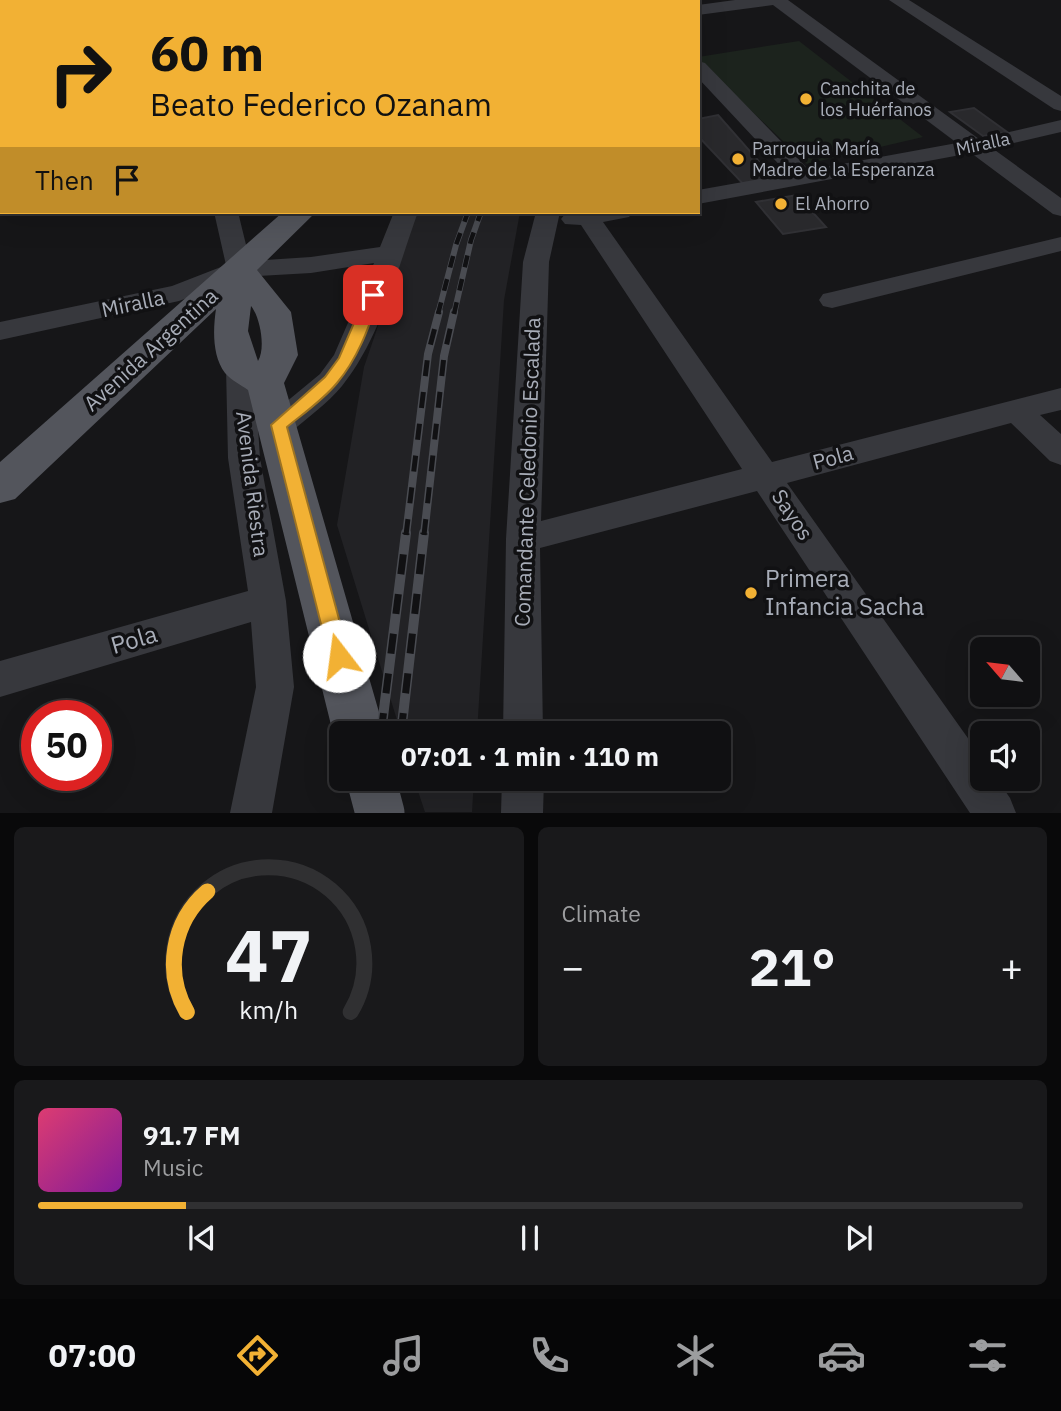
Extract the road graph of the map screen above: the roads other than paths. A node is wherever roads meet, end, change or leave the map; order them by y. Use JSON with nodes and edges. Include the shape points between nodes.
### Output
{"nodes":[{"id":1,"x":775,"y":0,"type":"edge"},
{"id":2,"x":897,"y":0,"type":"edge"},
{"id":3,"x":700,"y":10,"type":"edge"},
{"id":4,"x":700,"y":68,"type":"edge"},
{"id":5,"x":1061,"y":105,"type":"edge"},
{"id":6,"x":1061,"y":126,"type":"edge"},
{"id":7,"x":975,"y":146,"type":"junction"},
{"id":8,"x":804,"y":177,"type":"junction"},
{"id":9,"x":700,"y":197,"type":"edge"},
{"id":10,"x":1061,"y":209,"type":"edge"},
{"id":11,"x":226,"y":214,"type":"edge"},
{"id":12,"x":299,"y":214,"type":"edge"},
{"id":13,"x":404,"y":214,"type":"edge"},
{"id":14,"x":610,"y":214,"type":"edge"},
{"id":15,"x":546,"y":217,"type":"edge"},
{"id":16,"x":588,"y":218,"type":"junction"},
{"id":17,"x":1061,"y":244,"type":"edge"},
{"id":18,"x":387,"y":254,"type":"junction"},
{"id":19,"x":239,"y":269,"type":"junction"},
{"id":20,"x":832,"y":300,"type":"dead end"},
{"id":21,"x":0,"y":331,"type":"edge"},
{"id":22,"x":253,"y":375,"type":"junction"},
{"id":23,"x":1061,"y":399,"type":"edge"},
{"id":24,"x":1016,"y":410,"type":"junction"},
{"id":25,"x":282,"y":438,"type":"junction"},
{"id":26,"x":1061,"y":453,"type":"edge"},
{"id":27,"x":765,"y":476,"type":"junction"},
{"id":28,"x":0,"y":487,"type":"edge"},
{"id":29,"x":523,"y":539,"type":"junction"},
{"id":30,"x":268,"y":601,"type":"junction"},
{"id":31,"x":0,"y":679,"type":"edge"},
{"id":32,"x":356,"y":721,"type":"edge"},
{"id":33,"x":523,"y":721,"type":"edge"},
{"id":34,"x":374,"y":791,"type":"edge"},
{"id":35,"x":523,"y":791,"type":"edge"},
{"id":36,"x":251,"y":813,"type":"edge"},
{"id":37,"x":380,"y":813,"type":"edge"},
{"id":38,"x":522,"y":813,"type":"edge"},
{"id":39,"x":995,"y":813,"type":"edge"}],
"edges":[{"from":1,"to":3,"type":"street"},
{"from":1,"to":7,"type":"street"},
{"from":2,"to":5,"type":"street"},
{"from":4,"to":8,"type":"street"},
{"from":6,"to":7,"type":"street","name":"Miralla"},
{"from":7,"to":8,"type":"street","name":"Miralla"},
{"from":7,"to":10,"type":"street"},
{"from":8,"to":9,"type":"street","name":"Miralla"},
{"from":11,"to":19,"type":"street","name":"Avenida Riestra"},
{"from":12,"to":19,"type":"main road","name":"Avenida Argentina"},
{"from":13,"to":18,"type":"street"},
{"from":14,"to":16,"type":"street"},
{"from":15,"to":16,"type":"street"},
{"from":15,"to":29,"type":"street","name":"Comandante Celedonio Escalada","via":[[536,262]]},
{"from":16,"to":27,"type":"street","name":"Sayos"},
{"from":17,"to":20,"type":"street"},
{"from":18,"to":19,"type":"street","name":"Miralla"},
{"from":18,"to":25,"type":"street","via":[[346,360]]},
{"from":19,"to":21,"type":"street","name":"Miralla","via":[[179,293]]},
{"from":19,"to":22,"type":"main road","name":"Avenida Riestra","via":[[230,331]]},
{"from":19,"to":22,"type":"main road","name":"Avenida Riestra","via":[[274,312],[280,355]]},
{"from":19,"to":28,"type":"main road","name":"Avenida Argentina"},
{"from":22,"to":25,"type":"main road","name":"Avenida Riestra"},
{"from":22,"to":30,"type":"street","name":"Avenida Riestra","via":[[244,458]]},
{"from":23,"to":24,"type":"street","name":"Pola"},
{"from":24,"to":26,"type":"street"},
{"from":24,"to":27,"type":"street","name":"Pola"},
{"from":25,"to":32,"type":"main road","name":"Avenida Riestra"},
{"from":27,"to":29,"type":"street","name":"Pola"},
{"from":27,"to":39,"type":"street","name":"Sayos"},
{"from":29,"to":33,"type":"street","name":"Comandante Celedonio Escalada"},
{"from":30,"to":31,"type":"street","name":"Pola"},
{"from":30,"to":36,"type":"street","name":"Avenida Riestra","via":[[275,687]]},
{"from":34,"to":37,"type":"main road","bridge":true},
{"from":35,"to":38,"type":"street"}]}
